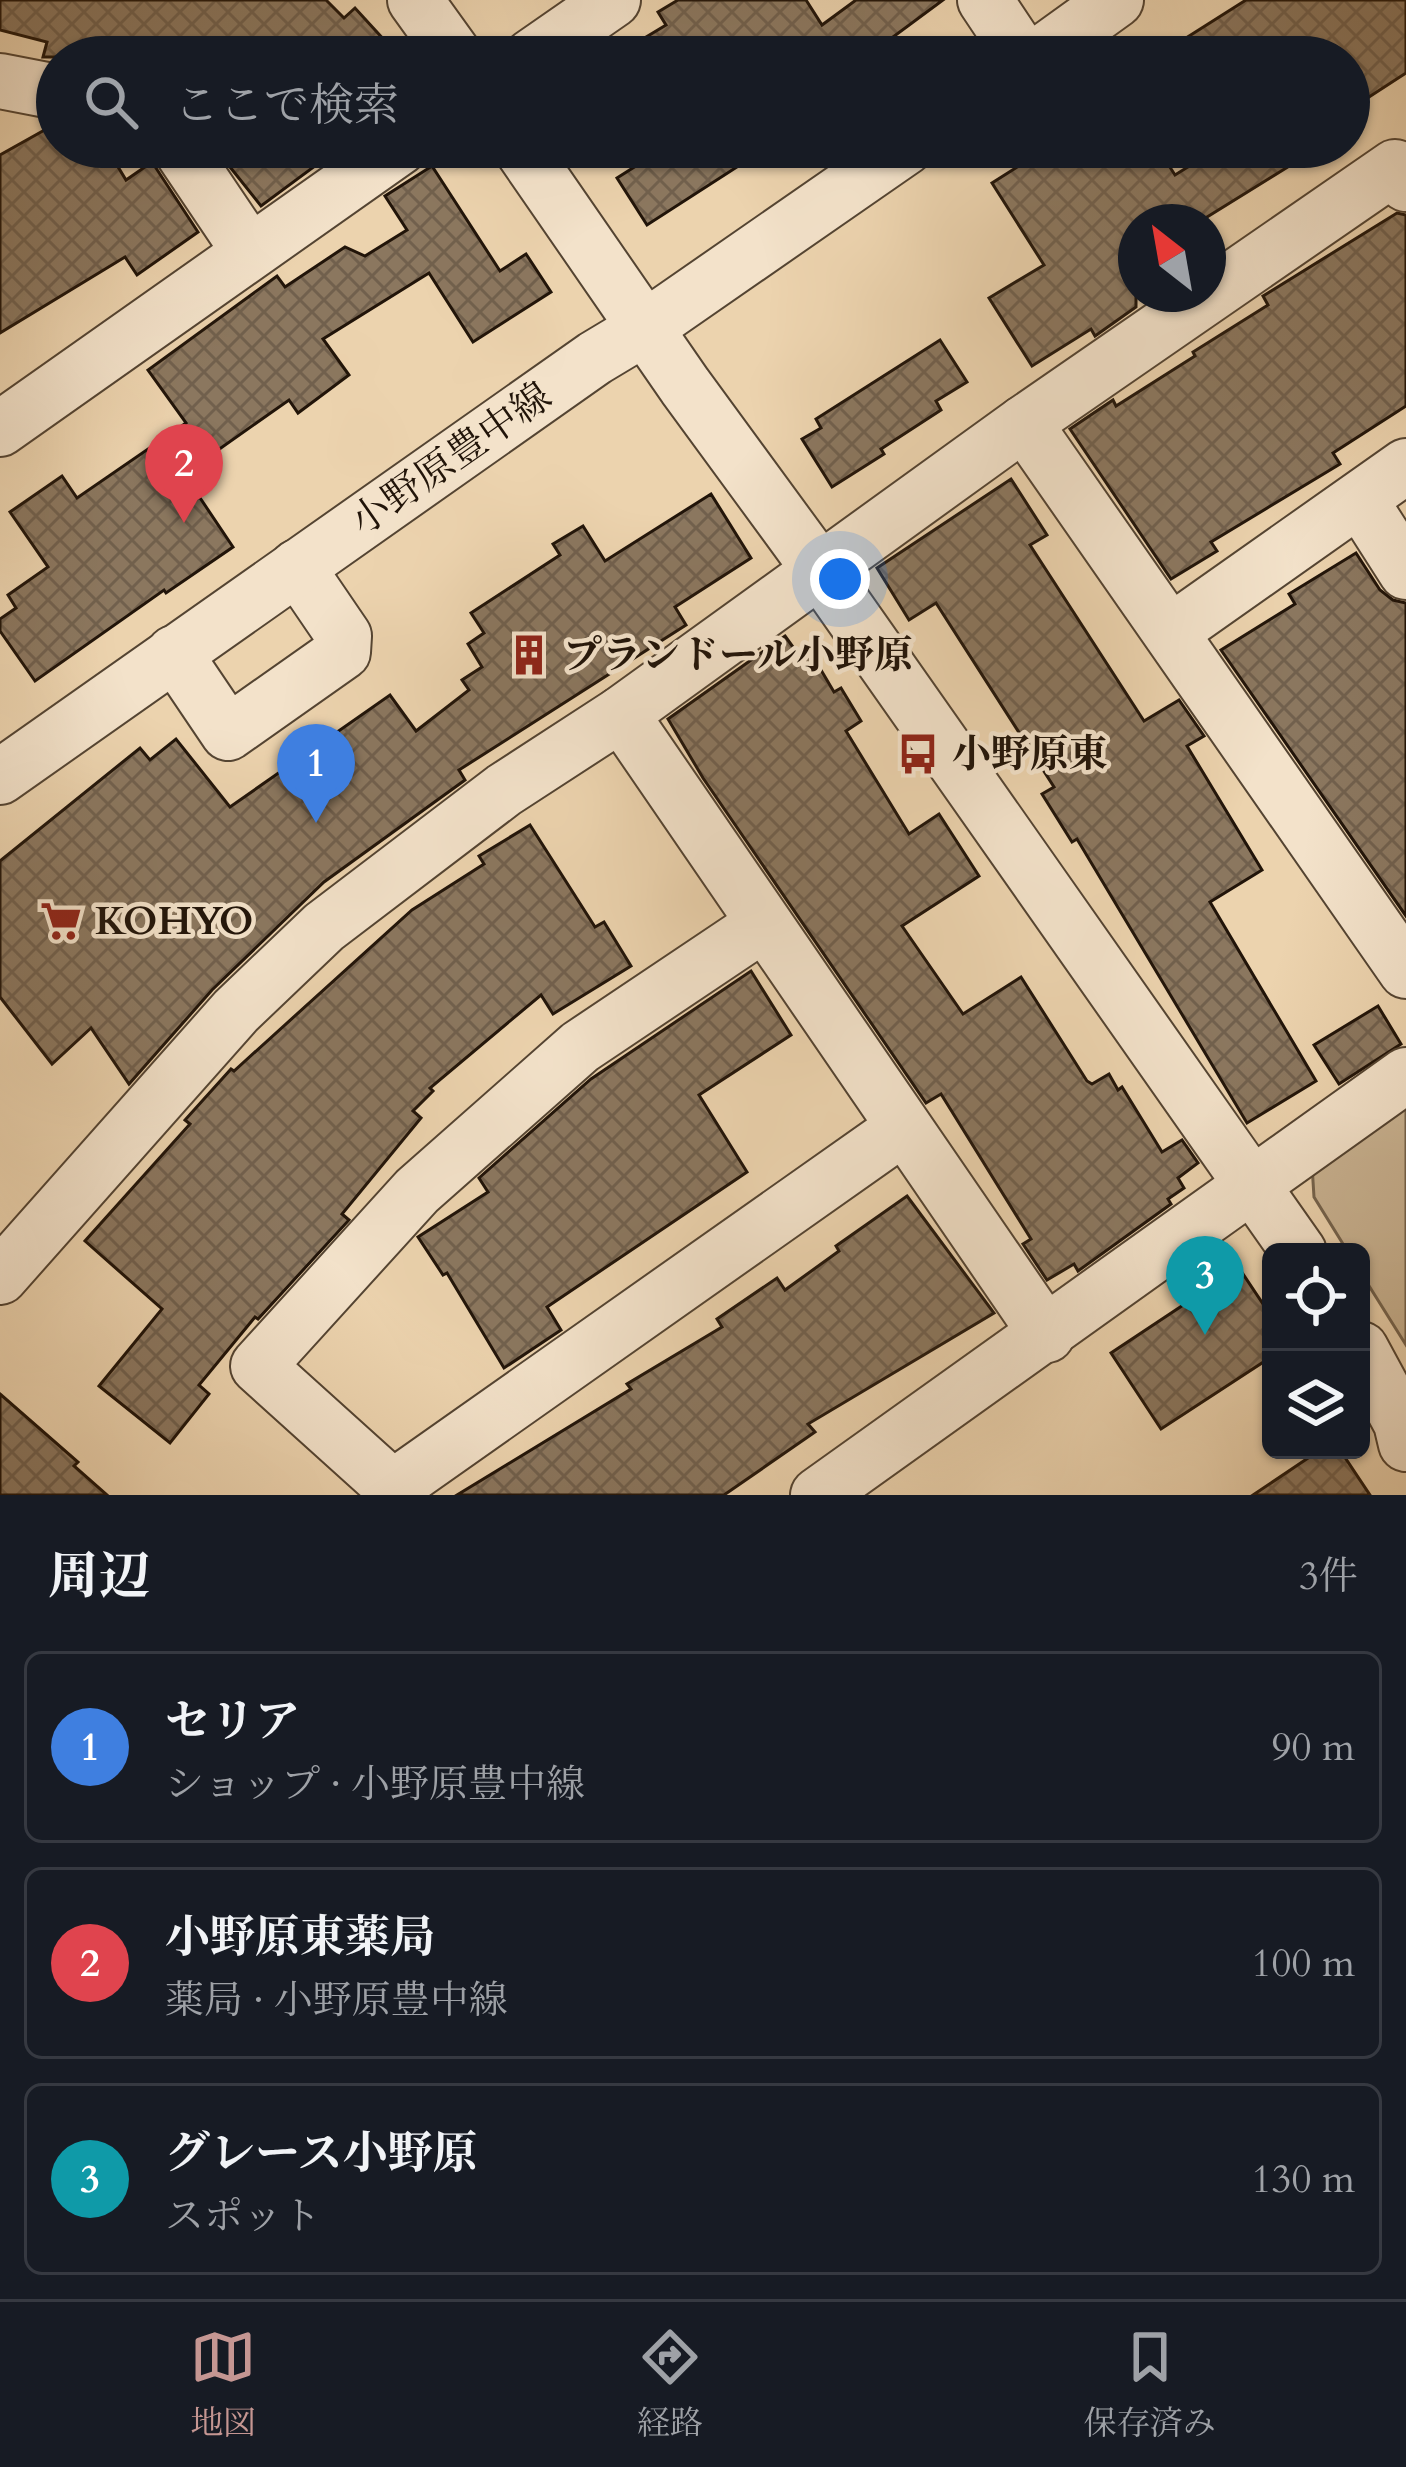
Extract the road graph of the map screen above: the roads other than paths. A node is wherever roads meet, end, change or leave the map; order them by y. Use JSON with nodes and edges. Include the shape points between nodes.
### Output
{"nodes":[{"id":1,"x":415,"y":0,"type":"edge"},
{"id":2,"x":613,"y":0,"type":"edge"},
{"id":3,"x":985,"y":0,"type":"edge"},
{"id":4,"x":1116,"y":0,"type":"edge"},
{"id":5,"x":441,"y":36,"type":"edge"},
{"id":6,"x":561,"y":36,"type":"edge"},
{"id":7,"x":1009,"y":36,"type":"edge"},
{"id":8,"x":1065,"y":36,"type":"edge"},
{"id":9,"x":0,"y":82,"type":"edge"},
{"id":10,"x":36,"y":88,"type":"edge"},
{"id":11,"x":193,"y":168,"type":"edge"},
{"id":12,"x":370,"y":168,"type":"edge"},
{"id":13,"x":535,"y":168,"type":"edge"},
{"id":14,"x":876,"y":168,"type":"edge"},
{"id":15,"x":1406,"y":184,"type":"edge"},
{"id":16,"x":249,"y":251,"type":"junction"},
{"id":17,"x":645,"y":328,"type":"junction"},
{"id":18,"x":1024,"y":423,"type":"junction"},
{"id":19,"x":0,"y":429,"type":"edge"},
{"id":20,"x":1406,"y":466,"type":"edge"},
{"id":21,"x":1360,"y":500,"type":"junction"},
{"id":22,"x":297,"y":567,"type":"junction"},
{"id":23,"x":819,"y":569,"type":"junction"},
{"id":24,"x":1406,"y":572,"type":"edge"},
{"id":25,"x":1172,"y":631,"type":"junction"},
{"id":26,"x":174,"y":653,"type":"junction"},
{"id":27,"x":621,"y":714,"type":"junction"},
{"id":28,"x":0,"y":777,"type":"edge"},
{"id":29,"x":762,"y":925,"type":"junction"},
{"id":30,"x":1406,"y":970,"type":"edge"},
{"id":31,"x":1406,"y":1075,"type":"edge"},
{"id":32,"x":903,"y":1128,"type":"junction"},
{"id":33,"x":1254,"y":1185,"type":"junction"},
{"id":34,"x":1293,"y":1243,"type":"edge"},
{"id":35,"x":0,"y":1277,"type":"edge"},
{"id":36,"x":1048,"y":1335,"type":"junction"},
{"id":37,"x":1362,"y":1351,"type":"edge"},
{"id":38,"x":1406,"y":1444,"type":"edge"},
{"id":39,"x":398,"y":1490,"type":"edge"},
{"id":40,"x":818,"y":1495,"type":"edge"}],
"edges":[{"from":1,"to":5,"type":"street"},
{"from":2,"to":6,"type":"street"},
{"from":3,"to":7,"type":"street"},
{"from":4,"to":8,"type":"street"},
{"from":9,"to":10,"type":"street"},
{"from":11,"to":16,"type":"street"},
{"from":12,"to":16,"type":"street"},
{"from":13,"to":17,"type":"street"},
{"from":14,"to":17,"type":"street","name":"小野原豊中線"},
{"from":15,"to":18,"type":"street","via":[[1395,167]]},
{"from":16,"to":19,"type":"street"},
{"from":17,"to":22,"type":"street","name":"小野原豊中線"},
{"from":17,"to":23,"type":"street"},
{"from":18,"to":23,"type":"street"},
{"from":18,"to":25,"type":"street"},
{"from":20,"to":21,"type":"street"},
{"from":21,"to":24,"type":"street"},
{"from":21,"to":25,"type":"street"},
{"from":22,"to":26,"type":"street","name":"小野原豊中線"},
{"from":22,"to":26,"type":"street","via":[[344,637],[343,652],[228,733]]},
{"from":23,"to":27,"type":"street"},
{"from":23,"to":33,"type":"street"},
{"from":25,"to":30,"type":"street"},
{"from":26,"to":28,"type":"street","name":"小野原豊中線"},
{"from":27,"to":29,"type":"street"},
{"from":27,"to":35,"type":"street","via":[[504,790],[324,927],[236,1011]]},
{"from":29,"to":32,"type":"street"},
{"from":29,"to":39,"type":"street","via":[[580,1047],[416,1191],[258,1366]]},
{"from":31,"to":33,"type":"street"},
{"from":32,"to":36,"type":"street"},
{"from":32,"to":39,"type":"street"},
{"from":33,"to":34,"type":"street"},
{"from":33,"to":36,"type":"street"},
{"from":36,"to":40,"type":"street"},
{"from":37,"to":38,"type":"street"}]}
